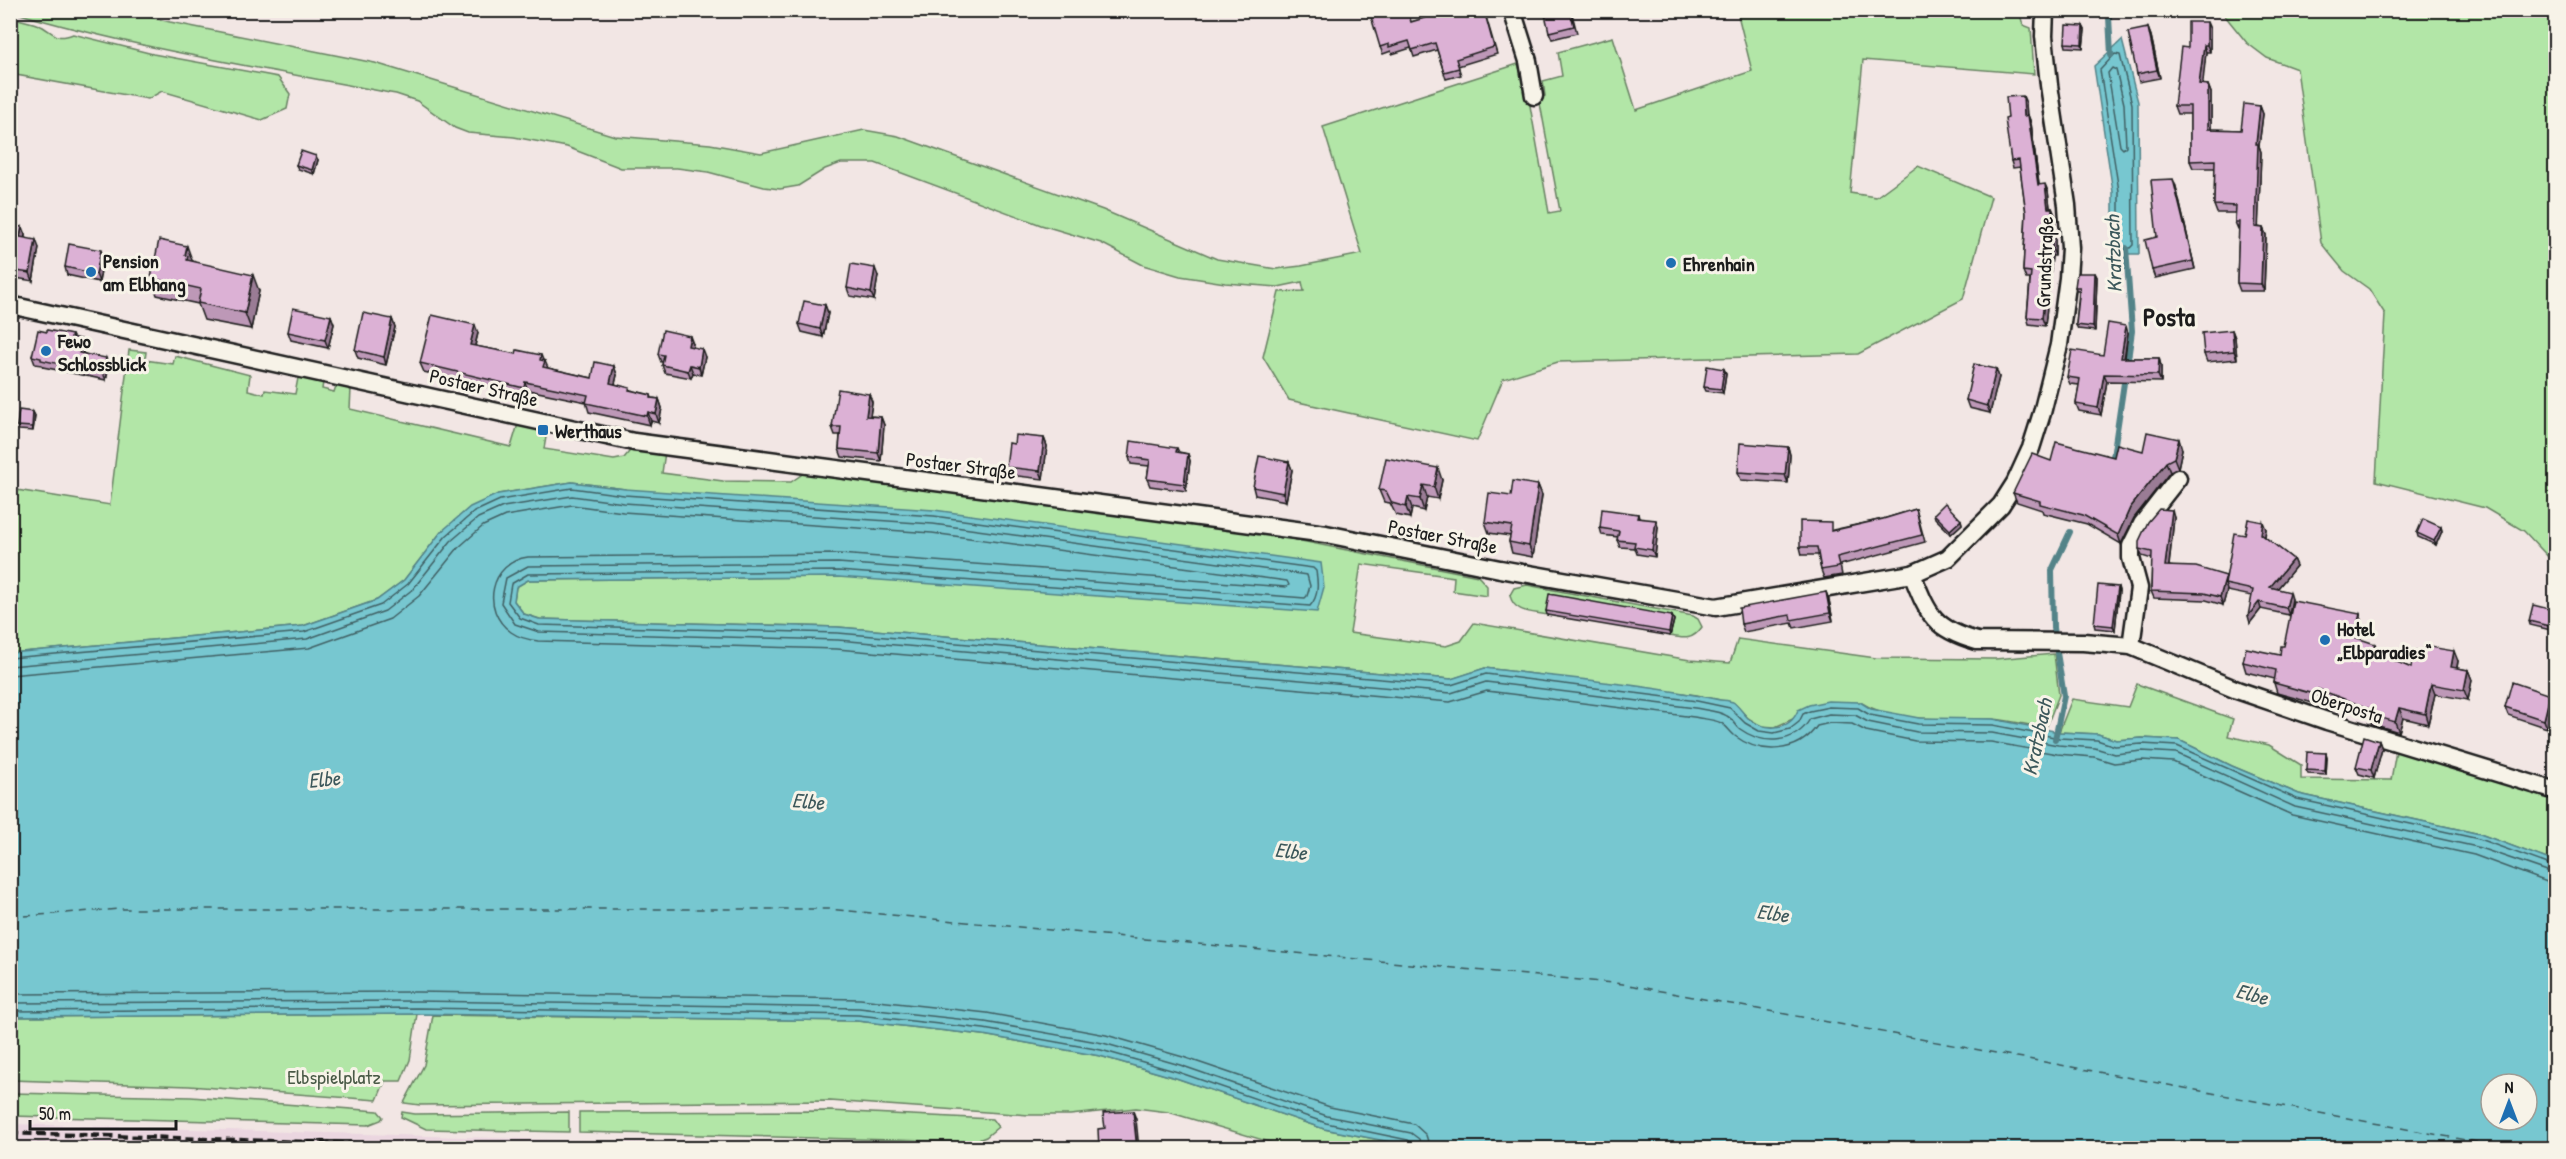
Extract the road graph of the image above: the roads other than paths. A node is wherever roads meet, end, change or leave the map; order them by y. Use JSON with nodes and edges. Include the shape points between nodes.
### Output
{"nodes":[{"id":1,"x":1512,"y":10,"type":"edge"},
{"id":2,"x":2045,"y":10,"type":"edge"},
{"id":3,"x":1534,"y":96,"type":"dead end"},
{"id":4,"x":10,"y":305,"type":"edge"},
{"id":5,"x":2178,"y":478,"type":"dead end"},
{"id":6,"x":2001,"y":505,"type":"joint"},
{"id":7,"x":1912,"y":574,"type":"junction"},
{"id":8,"x":2131,"y":646,"type":"junction"},
{"id":9,"x":2556,"y":790,"type":"edge"}],
"edges":[{"from":1,"to":3,"type":"street"},
{"from":2,"to":6,"type":"street","name":"Grundstraße","via":[[2049,85],[2067,205],[2068,278],[2059,345],[2042,413],[2031,448]]},
{"from":4,"to":7,"type":"street","name":"Postaer Straße","via":[[634,442],[1326,534],[1716,607]]},
{"from":5,"to":8,"type":"street","via":[[2142,524],[2131,546],[2139,588]]},
{"from":6,"to":7,"type":"street","name":"Postaer Straße","via":[[1948,558]]},
{"from":7,"to":8,"type":"street","name":"Oberposta","via":[[1926,610],[1960,636],[1977,641]]},
{"from":8,"to":9,"type":"street","name":"Oberposta","via":[[2237,690],[2327,721]]}]}
